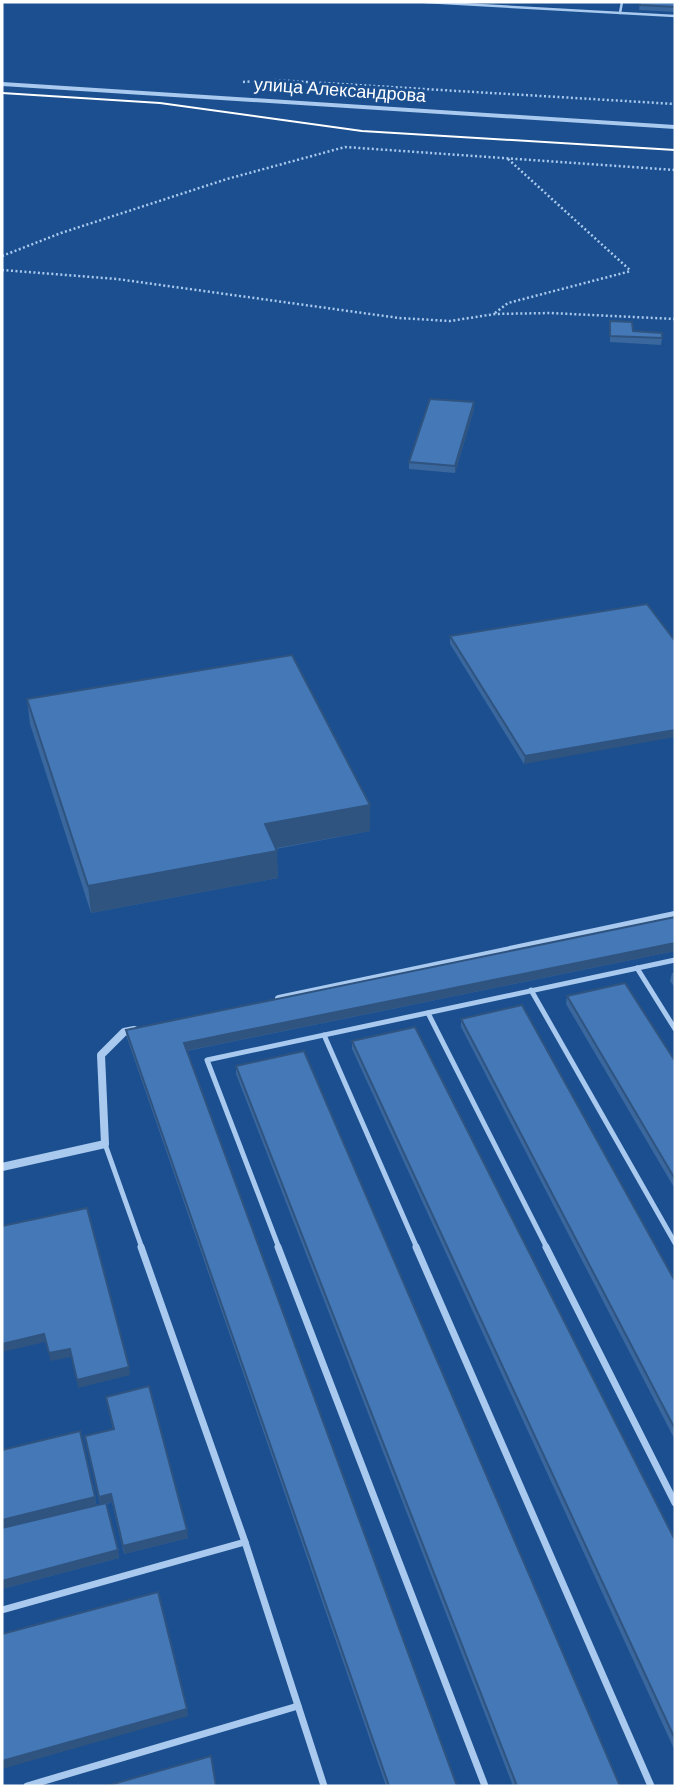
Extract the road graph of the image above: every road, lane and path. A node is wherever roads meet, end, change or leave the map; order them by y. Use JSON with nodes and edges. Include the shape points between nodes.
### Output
{"nodes":[{"id":1,"x":425,"y":2,"type":"edge"},
{"id":2,"x":622,"y":2,"type":"edge"},
{"id":3,"x":620,"y":13,"type":"junction"},
{"id":4,"x":675,"y":16,"type":"edge"},
{"id":5,"x":236,"y":82,"type":"dead end"},
{"id":6,"x":2,"y":84,"type":"edge"},
{"id":7,"x":675,"y":104,"type":"edge"},
{"id":8,"x":675,"y":127,"type":"edge"},
{"id":9,"x":508,"y":159,"type":"junction"},
{"id":10,"x":675,"y":170,"type":"edge"},
{"id":11,"x":2,"y":256,"type":"edge"},
{"id":12,"x":2,"y":270,"type":"edge"},
{"id":13,"x":495,"y":314,"type":"junction"},
{"id":14,"x":675,"y":319,"type":"edge"},
{"id":15,"x":675,"y":915,"type":"edge"},
{"id":16,"x":675,"y":960,"type":"edge"},
{"id":17,"x":637,"y":968,"type":"junction"},
{"id":18,"x":531,"y":990,"type":"junction"},
{"id":19,"x":272,"y":1000,"type":"edge"},
{"id":20,"x":428,"y":1013,"type":"junction"},
{"id":21,"x":138,"y":1029,"type":"edge"},
{"id":22,"x":675,"y":1029,"type":"edge"},
{"id":23,"x":324,"y":1035,"type":"junction"},
{"id":24,"x":105,"y":1144,"type":"junction"},
{"id":25,"x":2,"y":1167,"type":"edge"},
{"id":26,"x":675,"y":1243,"type":"edge"},
{"id":27,"x":675,"y":1503,"type":"edge"},
{"id":28,"x":245,"y":1542,"type":"junction"},
{"id":29,"x":2,"y":1610,"type":"edge"},
{"id":30,"x":298,"y":1706,"type":"junction"},
{"id":31,"x":27,"y":1786,"type":"edge"},
{"id":32,"x":324,"y":1786,"type":"edge"},
{"id":33,"x":485,"y":1786,"type":"edge"},
{"id":34,"x":651,"y":1786,"type":"edge"}],
"edges":[{"from":1,"to":3,"type":"lane"},
{"from":2,"to":3,"type":"lane"},
{"from":3,"to":4,"type":"lane"},
{"from":5,"to":7,"type":"path","via":[[274,80]]},
{"from":6,"to":8,"type":"street","name":"улица Александрова"},
{"from":9,"to":10,"type":"path"},
{"from":9,"to":11,"type":"path","via":[[345,147],[227,179]]},
{"from":9,"to":13,"type":"path","via":[[631,271],[508,303]]},
{"from":12,"to":13,"type":"path","via":[[117,279],[399,317],[450,321]]},
{"from":13,"to":14,"type":"path"},
{"from":15,"to":19,"type":"street"},
{"from":16,"to":17,"type":"lane"},
{"from":17,"to":18,"type":"lane"},
{"from":17,"to":22,"type":"lane"},
{"from":18,"to":20,"type":"lane"},
{"from":18,"to":26,"type":"lane"},
{"from":20,"to":23,"type":"lane"},
{"from":20,"to":27,"type":"lane"},
{"from":21,"to":24,"type":"street","via":[[124,1032],[101,1055]]},
{"from":23,"to":33,"type":"lane","via":[[207,1060]]},
{"from":23,"to":34,"type":"lane"},
{"from":24,"to":25,"type":"street"},
{"from":24,"to":28,"type":"lane"},
{"from":28,"to":29,"type":"lane"},
{"from":28,"to":30,"type":"lane"},
{"from":30,"to":31,"type":"lane"},
{"from":30,"to":32,"type":"lane"}]}
